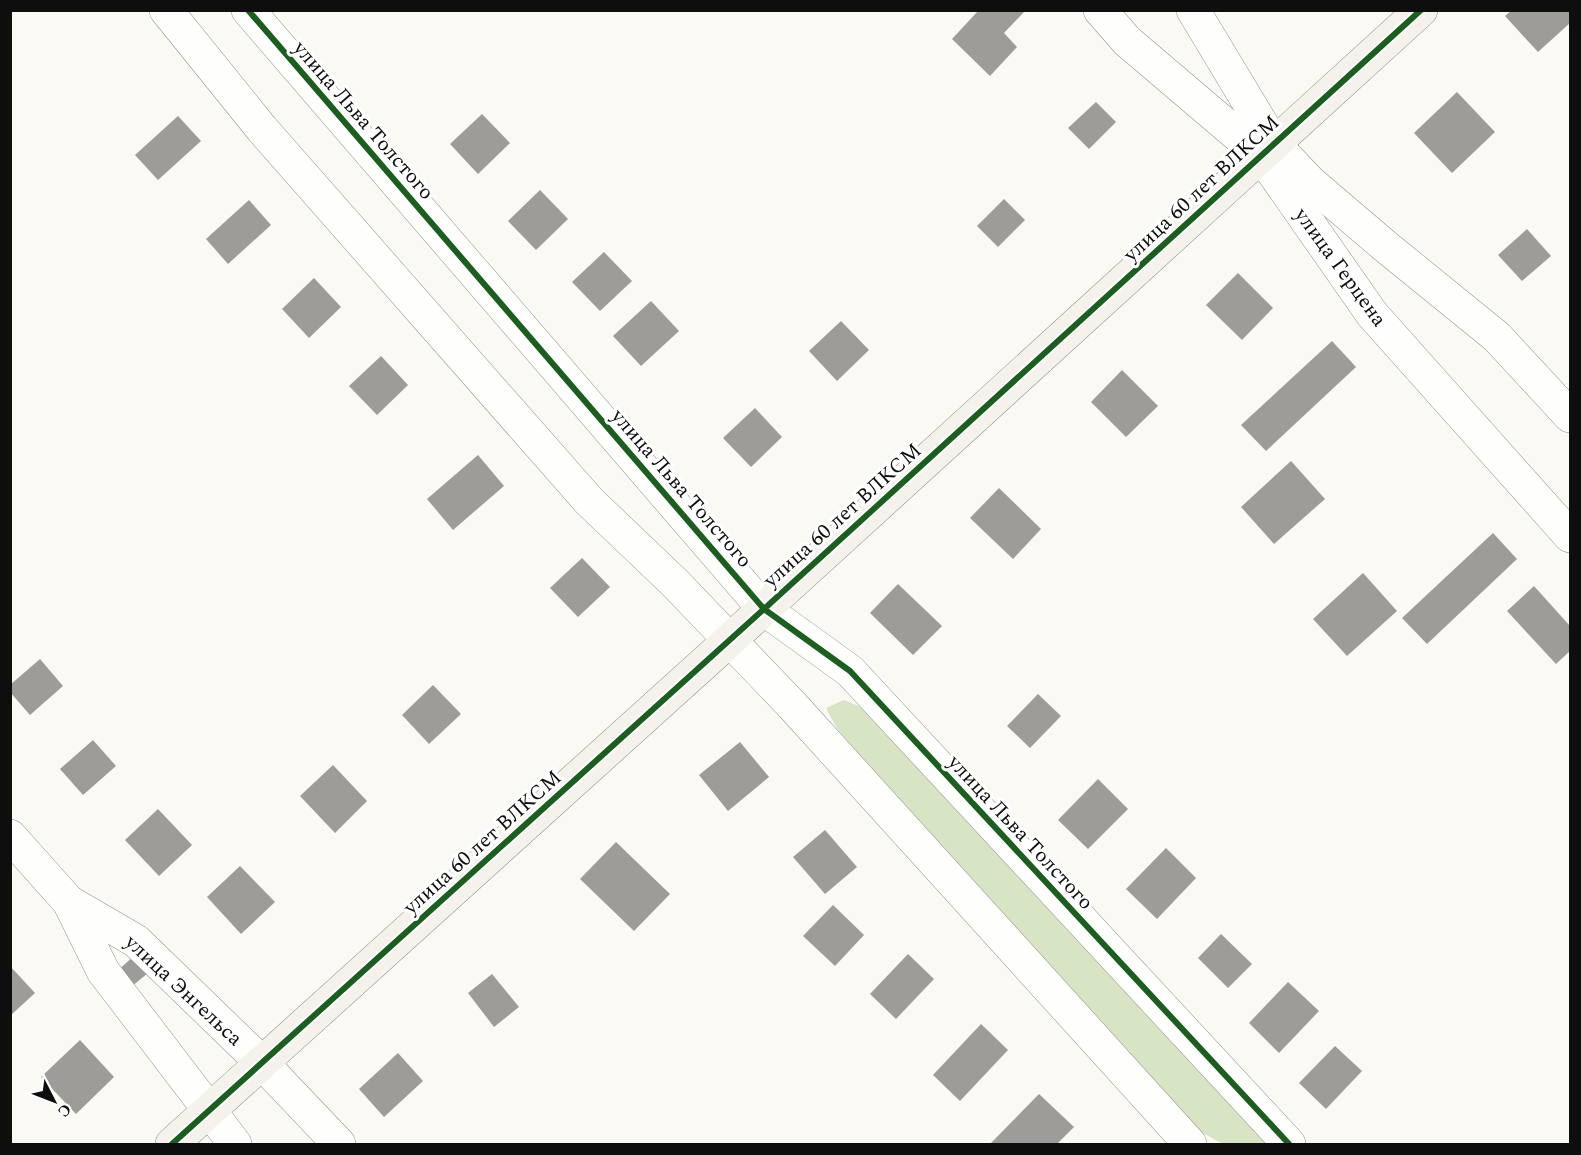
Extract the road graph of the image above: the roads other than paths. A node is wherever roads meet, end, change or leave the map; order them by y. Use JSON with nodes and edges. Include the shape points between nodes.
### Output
{"nodes":[{"id":1,"x":166,"y":10,"type":"edge"},
{"id":2,"x":248,"y":10,"type":"edge"},
{"id":3,"x":1100,"y":10,"type":"edge"},
{"id":4,"x":1193,"y":10,"type":"edge"},
{"id":5,"x":1420,"y":10,"type":"edge"},
{"id":6,"x":1267,"y":149,"type":"junction"},
{"id":7,"x":1570,"y":417,"type":"edge"},
{"id":8,"x":1570,"y":536,"type":"edge"},
{"id":9,"x":764,"y":609,"type":"junction"},
{"id":10,"x":730,"y":640,"type":"junction"},
{"id":11,"x":10,"y":836,"type":"edge"},
{"id":12,"x":69,"y":902,"type":"junction"},
{"id":13,"x":273,"y":1053,"type":"junction"},
{"id":14,"x":208,"y":1112,"type":"junction"},
{"id":15,"x":172,"y":1144,"type":"edge"},
{"id":16,"x":235,"y":1144,"type":"edge"},
{"id":17,"x":339,"y":1144,"type":"edge"},
{"id":18,"x":1190,"y":1144,"type":"edge"},
{"id":19,"x":1289,"y":1144,"type":"edge"}],
"edges":[{"from":1,"to":10,"type":"street","via":[[262,129],[589,501]]},
{"from":2,"to":9,"type":"street","name":"улица Льва Толстого"},
{"from":3,"to":6,"type":"street","name":"улица Герцена","via":[[1127,41]]},
{"from":4,"to":6,"type":"street","name":"улица Герцена"},
{"from":5,"to":6,"type":"street","name":"улица 60 лет ВЛКСМ"},
{"from":6,"to":7,"type":"street","name":"улица Герцена","via":[[1497,337]]},
{"from":6,"to":8,"type":"street","name":"улица Герцена","via":[[1372,314]]},
{"from":6,"to":9,"type":"street","name":"улица 60 лет ВЛКСМ"},
{"from":9,"to":10,"type":"street","name":"улица 60 лет ВЛКСМ"},
{"from":9,"to":19,"type":"street","name":"улица Льва Толстого","via":[[850,671]]},
{"from":10,"to":13,"type":"street","name":"улица 60 лет ВЛКСМ"},
{"from":10,"to":18,"type":"street"},
{"from":11,"to":12,"type":"street","name":"улица Энгельса"},
{"from":12,"to":13,"type":"street","name":"улица Энгельса","via":[[136,941]]},
{"from":12,"to":14,"type":"street","name":"улица Энгельса","via":[[103,971]]},
{"from":13,"to":14,"type":"street","name":"улица 60 лет ВЛКСМ"},
{"from":13,"to":17,"type":"street","name":"улица Энгельса"},
{"from":14,"to":15,"type":"street","name":"улица 60 лет ВЛКСМ"},
{"from":14,"to":16,"type":"street","name":"улица Энгельса"}]}
